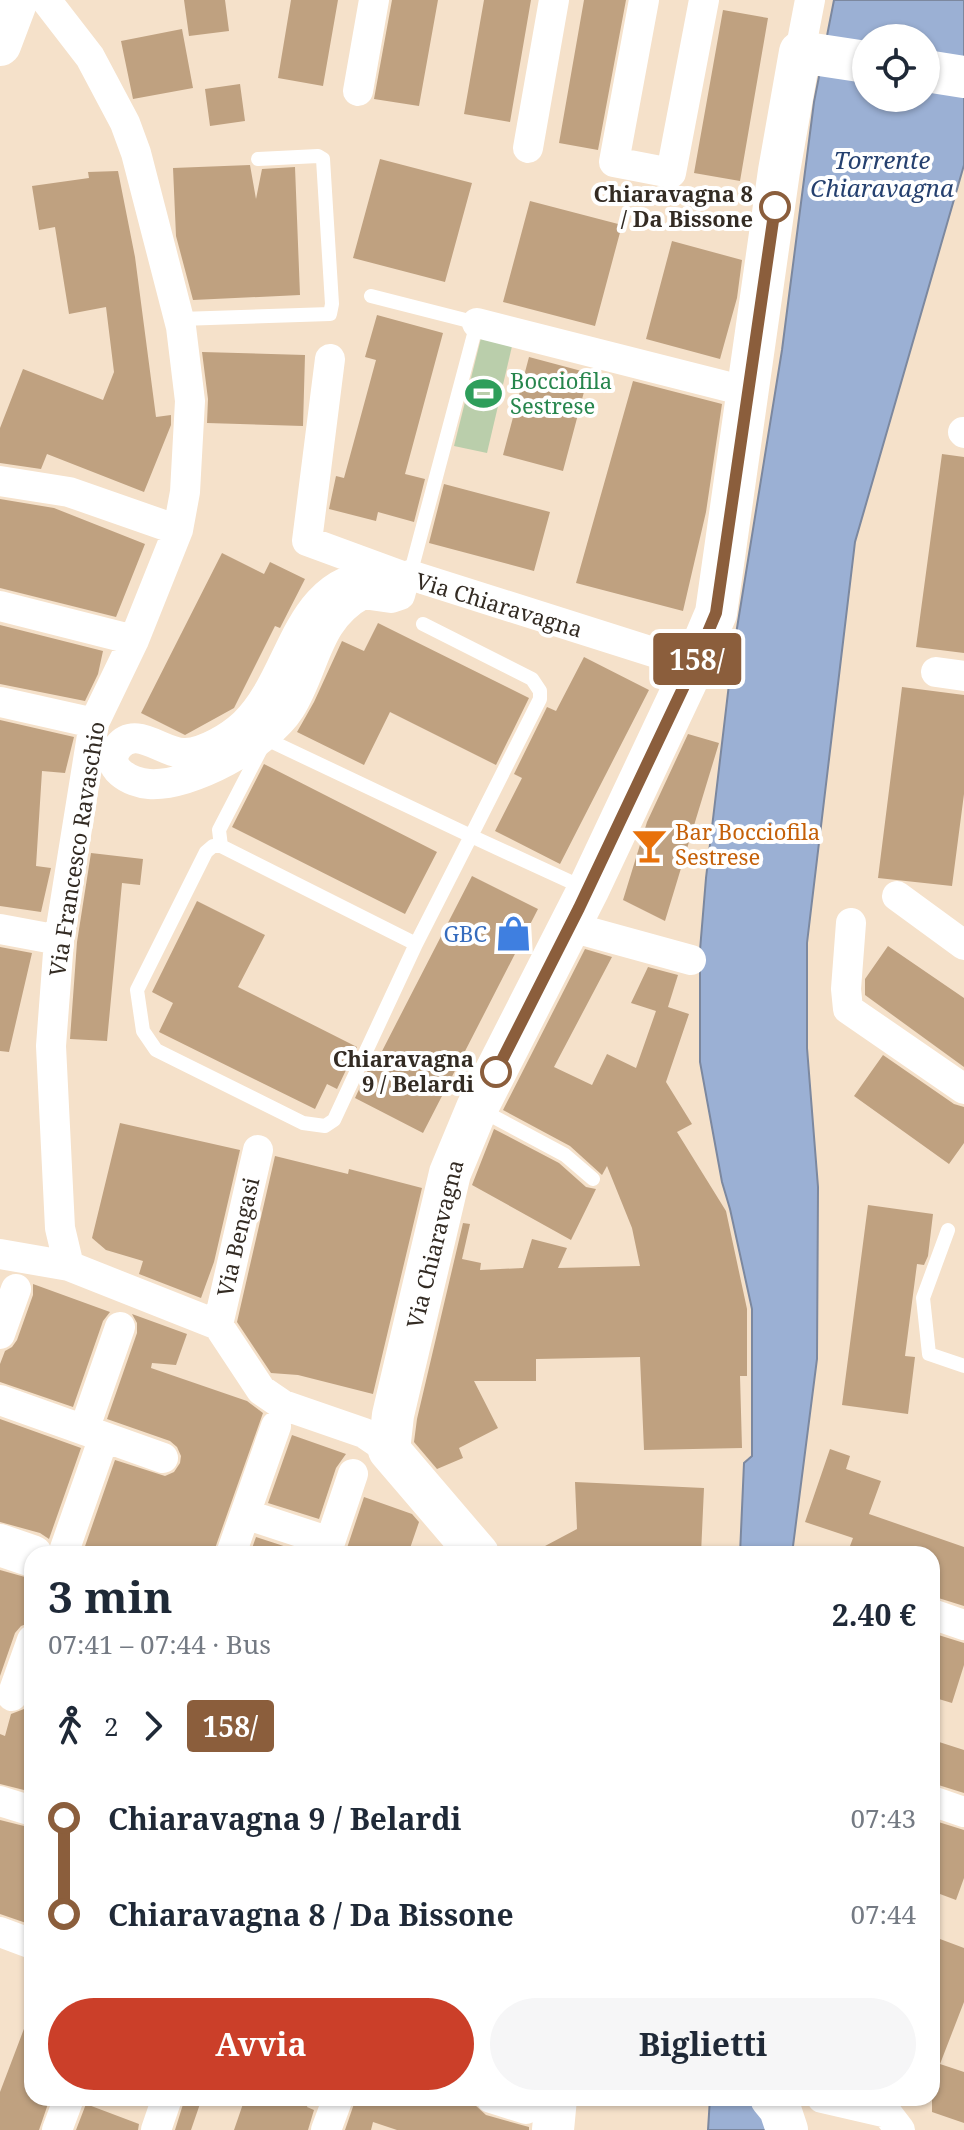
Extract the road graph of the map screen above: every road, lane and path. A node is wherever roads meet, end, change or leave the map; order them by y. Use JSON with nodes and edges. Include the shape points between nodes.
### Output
{"nodes":[{"id":1,"x":17,"y":0,"type":"edge"},
{"id":2,"x":46,"y":0,"type":"edge"},
{"id":3,"x":374,"y":0,"type":"edge"},
{"id":4,"x":554,"y":0,"type":"edge"},
{"id":5,"x":644,"y":0,"type":"edge"},
{"id":6,"x":704,"y":0,"type":"edge"},
{"id":7,"x":807,"y":1,"type":"edge"},
{"id":8,"x":0,"y":45,"type":"edge"},
{"id":9,"x":808,"y":54,"type":"junction"},
{"id":10,"x":852,"y":60,"type":"edge"},
{"id":11,"x":940,"y":73,"type":"edge"},
{"id":12,"x":964,"y":77,"type":"edge"},
{"id":13,"x":358,"y":91,"type":"dead end"},
{"id":14,"x":528,"y":148,"type":"dead end"},
{"id":15,"x":258,"y":159,"type":"dead end"},
{"id":16,"x":371,"y":296,"type":"dead end"},
{"id":17,"x":180,"y":319,"type":"junction"},
{"id":18,"x":477,"y":323,"type":"junction"},
{"id":19,"x":330,"y":359,"type":"dead end"},
{"id":20,"x":749,"y":392,"type":"junction"},
{"id":21,"x":0,"y":481,"type":"edge"},
{"id":22,"x":178,"y":530,"type":"junction"},
{"id":23,"x":408,"y":576,"type":"junction"},
{"id":24,"x":0,"y":606,"type":"edge"},
{"id":25,"x":423,"y":624,"type":"dead end"},
{"id":26,"x":134,"y":640,"type":"junction"},
{"id":27,"x":694,"y":665,"type":"junction"},
{"id":28,"x":0,"y":702,"type":"edge"},
{"id":29,"x":94,"y":723,"type":"junction"},
{"id":30,"x":264,"y":739,"type":"junction"},
{"id":31,"x":471,"y":836,"type":"junction"},
{"id":32,"x":221,"y":846,"type":"junction"},
{"id":33,"x":897,"y":896,"type":"dead end"},
{"id":34,"x":579,"y":908,"type":"junction"},
{"id":35,"x":851,"y":923,"type":"dead end"},
{"id":36,"x":0,"y":929,"type":"edge"},
{"id":37,"x":59,"y":940,"type":"junction"},
{"id":38,"x":964,"y":942,"type":"edge"},
{"id":39,"x":416,"y":944,"type":"junction"},
{"id":40,"x":691,"y":960,"type":"dead end"},
{"id":41,"x":964,"y":1089,"type":"edge"},
{"id":42,"x":477,"y":1108,"type":"junction"},
{"id":43,"x":258,"y":1150,"type":"dead end"},
{"id":44,"x":593,"y":1179,"type":"dead end"},
{"id":45,"x":948,"y":1230,"type":"dead end"},
{"id":46,"x":0,"y":1254,"type":"edge"},
{"id":47,"x":69,"y":1266,"type":"junction"},
{"id":48,"x":16,"y":1289,"type":"dead end"},
{"id":49,"x":218,"y":1325,"type":"junction"},
{"id":50,"x":120,"y":1327,"type":"dead end"},
{"id":51,"x":0,"y":1334,"type":"edge"},
{"id":52,"x":964,"y":1366,"type":"edge"},
{"id":53,"x":0,"y":1400,"type":"edge"},
{"id":54,"x":276,"y":1426,"type":"dead end"},
{"id":55,"x":94,"y":1433,"type":"junction"},
{"id":56,"x":389,"y":1450,"type":"junction"},
{"id":57,"x":163,"y":1458,"type":"dead end"},
{"id":58,"x":353,"y":1474,"type":"dead end"},
{"id":59,"x":245,"y":1514,"type":"junction"},
{"id":60,"x":0,"y":1545,"type":"edge"},
{"id":61,"x":65,"y":1546,"type":"edge"},
{"id":62,"x":234,"y":1546,"type":"edge"},
{"id":63,"x":323,"y":1546,"type":"edge"},
{"id":64,"x":329,"y":1546,"type":"edge"},
{"id":65,"x":471,"y":1546,"type":"edge"},
{"id":66,"x":24,"y":1553,"type":"edge"},
{"id":67,"x":940,"y":1617,"type":"edge"},
{"id":68,"x":964,"y":1625,"type":"edge"},
{"id":69,"x":24,"y":1666,"type":"edge"},
{"id":70,"x":15,"y":1696,"type":"edge"},
{"id":71,"x":0,"y":1801,"type":"edge"},
{"id":72,"x":940,"y":1804,"type":"edge"},
{"id":73,"x":24,"y":1808,"type":"edge"},
{"id":74,"x":964,"y":1812,"type":"edge"},
{"id":75,"x":0,"y":1932,"type":"edge"},
{"id":76,"x":24,"y":1941,"type":"edge"},
{"id":77,"x":66,"y":2106,"type":"edge"},
{"id":78,"x":164,"y":2106,"type":"edge"},
{"id":79,"x":335,"y":2106,"type":"edge"},
{"id":80,"x":519,"y":2106,"type":"edge"},
{"id":81,"x":857,"y":2106,"type":"edge"},
{"id":82,"x":544,"y":2113,"type":"edge"},
{"id":83,"x":57,"y":2130,"type":"edge"},
{"id":84,"x":156,"y":2130,"type":"edge"},
{"id":85,"x":326,"y":2130,"type":"edge"},
{"id":86,"x":900,"y":2130,"type":"edge"}],
"edges":[{"from":1,"to":8,"type":"main road"},
{"from":2,"to":17,"type":"street","name":"Via Francesco Ravaschio","via":[[90,57],[125,123]]},
{"from":3,"to":13,"type":"street"},
{"from":4,"to":14,"type":"street"},
{"from":5,"to":6,"type":"street","via":[[614,162],[671,173]]},
{"from":7,"to":9,"type":"street","name":"Via Chiaravagna"},
{"from":9,"to":10,"type":"main road"},
{"from":9,"to":20,"type":"main road","name":"Via Chiaravagna","via":[[779,171]]},
{"from":11,"to":12,"type":"main road"},
{"from":15,"to":17,"type":"lane","via":[[323,159],[330,314]]},
{"from":16,"to":18,"type":"lane"},
{"from":17,"to":22,"type":"street","name":"Via Francesco Ravaschio","via":[[190,401]]},
{"from":18,"to":20,"type":"street"},
{"from":18,"to":23,"type":"lane"},
{"from":19,"to":23,"type":"street","name":"Via Chiaravagna","via":[[307,541]]},
{"from":20,"to":27,"type":"main road","name":"Via Chiaravagna","via":[[716,613]]},
{"from":21,"to":22,"type":"street","via":[[69,492]]},
{"from":22,"to":26,"type":"street","name":"Via Francesco Ravaschio"},
{"from":23,"to":27,"type":"street","name":"Via Chiaravagna"},
{"from":23,"to":30,"type":"street","via":[[400,595],[363,594],[342,608],[323,635],[289,710]]},
{"from":23,"to":30,"type":"street","via":[[351,579],[328,593],[309,613],[259,707],[227,737],[189,754],[174,753],[144,738],[128,739],[113,760],[124,777],[136,782],[176,782]]},
{"from":24,"to":26,"type":"street"},
{"from":25,"to":31,"type":"lane","via":[[532,679],[540,691]]},
{"from":26,"to":29,"type":"street","name":"Via Francesco Ravaschio"},
{"from":27,"to":34,"type":"main road","name":"Via Chiaravagna"},
{"from":28,"to":29,"type":"street"},
{"from":29,"to":37,"type":"street","name":"Via Francesco Ravaschio"},
{"from":30,"to":31,"type":"lane"},
{"from":30,"to":32,"type":"lane","via":[[219,830]]},
{"from":31,"to":34,"type":"lane"},
{"from":31,"to":39,"type":"lane"},
{"from":32,"to":39,"type":"lane"},
{"from":32,"to":39,"type":"lane","via":[[206,852],[137,990],[143,1031],[156,1050],[303,1123],[325,1126],[334,1120]]},
{"from":33,"to":38,"type":"street"},
{"from":34,"to":40,"type":"street"},
{"from":34,"to":42,"type":"main road","name":"Via Chiaravagna"},
{"from":35,"to":41,"type":"street","via":[[848,1009]]},
{"from":36,"to":37,"type":"street"},
{"from":37,"to":47,"type":"street","name":"Via Francesco Ravaschio","via":[[51,1046],[60,1228]]},
{"from":42,"to":44,"type":"lane","via":[[565,1155]]},
{"from":42,"to":56,"type":"main road","name":"Via Chiaravagna","via":[[450,1173]]},
{"from":43,"to":49,"type":"street","name":"Via Bengasi"},
{"from":45,"to":52,"type":"lane","via":[[923,1298],[929,1354]]},
{"from":46,"to":47,"type":"street"},
{"from":47,"to":49,"type":"street"},
{"from":48,"to":51,"type":"street"},
{"from":49,"to":56,"type":"street","via":[[261,1390],[283,1405],[364,1433]]},
{"from":50,"to":55,"type":"street"},
{"from":53,"to":55,"type":"street"},
{"from":54,"to":59,"type":"street"},
{"from":55,"to":57,"type":"street"},
{"from":55,"to":61,"type":"street"},
{"from":56,"to":65,"type":"main road"},
{"from":58,"to":64,"type":"street"},
{"from":59,"to":62,"type":"street"},
{"from":59,"to":63,"type":"street"},
{"from":60,"to":66,"type":"main road"},
{"from":67,"to":68,"type":"street"},
{"from":69,"to":70,"type":"street"},
{"from":71,"to":73,"type":"street"},
{"from":72,"to":74,"type":"street"},
{"from":75,"to":76,"type":"street"},
{"from":77,"to":83,"type":"street"},
{"from":78,"to":84,"type":"street"},
{"from":79,"to":85,"type":"street"},
{"from":80,"to":82,"type":"street"},
{"from":81,"to":86,"type":"street","via":[[887,2113]]}]}
